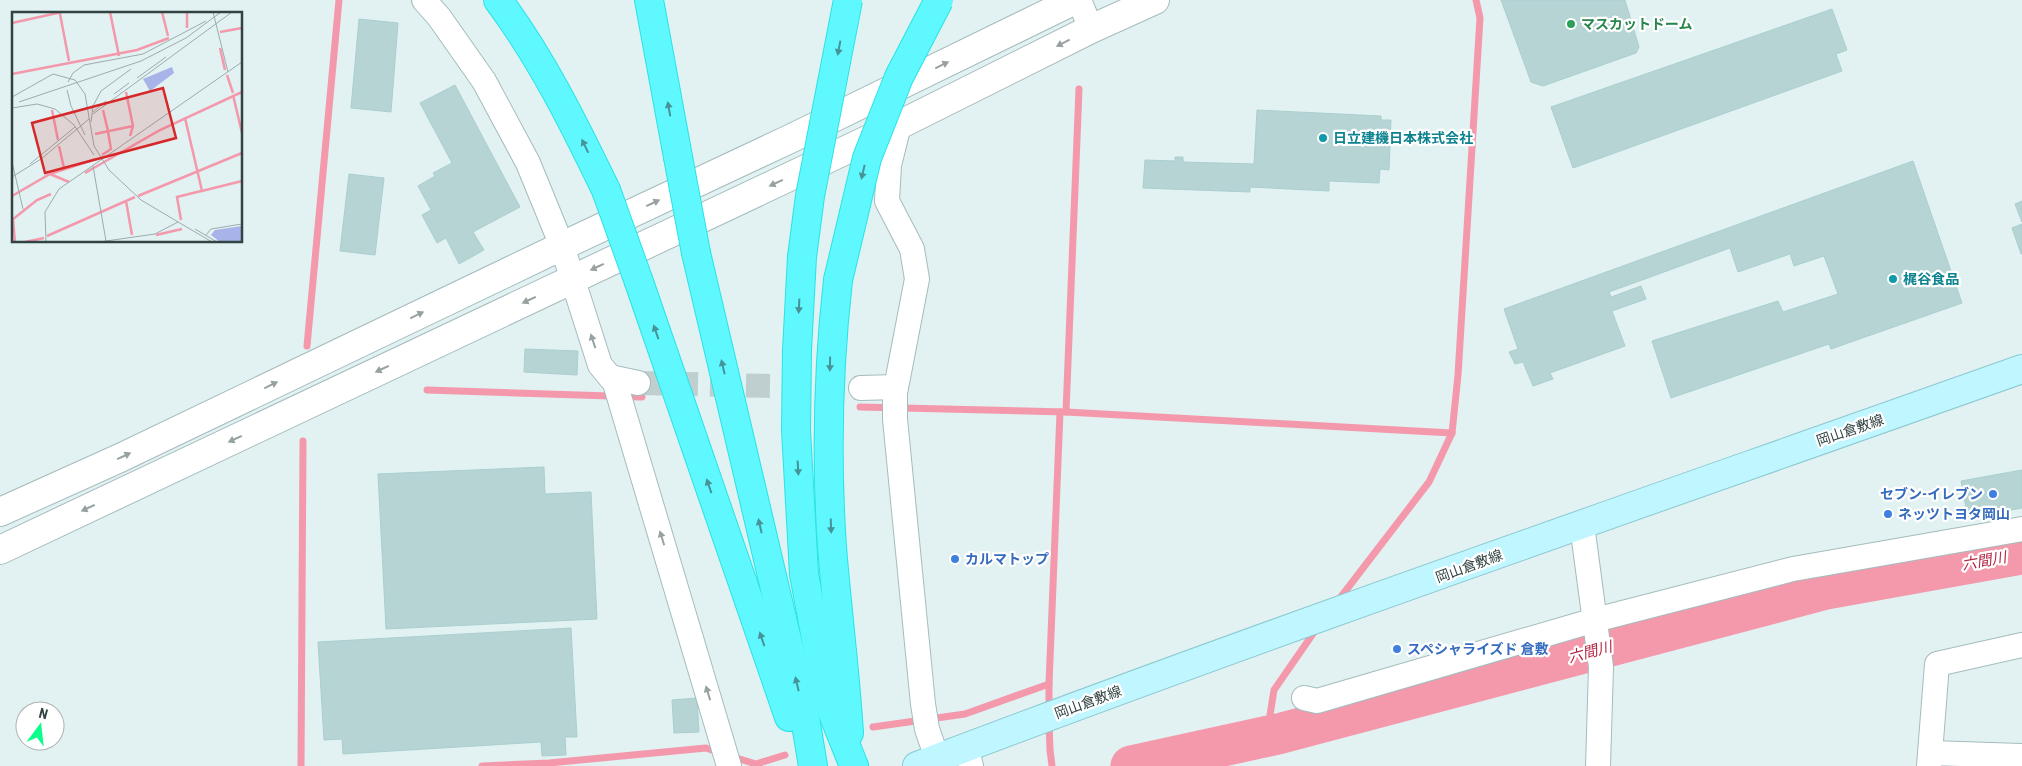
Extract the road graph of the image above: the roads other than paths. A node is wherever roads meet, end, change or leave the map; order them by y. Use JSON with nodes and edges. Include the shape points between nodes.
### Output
{"nodes":[{"id":1,"x":424,"y":0,"type":"edge"},
{"id":2,"x":498,"y":0,"type":"edge"},
{"id":3,"x":649,"y":0,"type":"edge"},
{"id":4,"x":848,"y":0,"type":"edge"},
{"id":5,"x":939,"y":0,"type":"edge"},
{"id":6,"x":1077,"y":0,"type":"edge"},
{"id":7,"x":1155,"y":0,"type":"edge"},
{"id":8,"x":1091,"y":29,"type":"junction"},
{"id":9,"x":899,"y":125,"type":"junction"},
{"id":10,"x":562,"y":246,"type":"junction"},
{"id":11,"x":573,"y":279,"type":"junction"},
{"id":12,"x":2022,"y":369,"type":"edge"},
{"id":13,"x":861,"y":388,"type":"tunnel mouth"},
{"id":14,"x":896,"y":390,"type":"junction"},
{"id":15,"x":0,"y":512,"type":"edge"},
{"id":16,"x":1582,"y":525,"type":"junction"},
{"id":17,"x":2022,"y":529,"type":"edge"},
{"id":18,"x":0,"y":550,"type":"edge"},
{"id":19,"x":1595,"y":625,"type":"junction"},
{"id":20,"x":2022,"y":645,"type":"edge"},
{"id":21,"x":1304,"y":698,"type":"dead end"},
{"id":22,"x":2022,"y":756,"type":"edge"},
{"id":23,"x":968,"y":757,"type":"edge"},
{"id":24,"x":1930,"y":759,"type":"edge"},
{"id":25,"x":853,"y":761,"type":"edge"},
{"id":26,"x":927,"y":762,"type":"edge"},
{"id":27,"x":729,"y":766,"type":"edge"},
{"id":28,"x":812,"y":766,"type":"edge"},
{"id":29,"x":1598,"y":766,"type":"edge"}],
"edges":[{"from":1,"to":10,"type":"street","via":[[484,81],[528,163]]},
{"from":28,"to":2,"type":"highway","one_way":true,"bridge":true,"via":[[789,718],[606,190],[562,99]]},
{"from":28,"to":3,"type":"highway","one_way":true,"bridge":true,"via":[[804,712],[696,253]]},
{"from":4,"to":25,"type":"highway","one_way":true,"bridge":true,"via":[[810,196],[802,257],[796,430],[804,574],[827,699]]},
{"from":5,"to":25,"type":"highway","one_way":true,"bridge":true,"via":[[899,77],[867,158],[838,280],[830,350],[828,434],[832,546]]},
{"from":6,"to":8,"type":"street"},
{"from":10,"to":6,"type":"street","one_way":true},
{"from":7,"to":8,"type":"street"},
{"from":8,"to":9,"type":"street","one_way":true},
{"from":9,"to":11,"type":"street","one_way":true},
{"from":9,"to":14,"type":"street","via":[[889,165],[887,201],[912,249],[917,279]]},
{"from":10,"to":11,"type":"street"},
{"from":15,"to":10,"type":"street","one_way":true,"via":[[120,458]]},
{"from":11,"to":18,"type":"street","one_way":true},
{"from":27,"to":11,"type":"street","one_way":true,"via":[[622,406],[621,381],[600,365]]},
{"from":12,"to":16,"type":"main road","name":"岡山倉敷線"},
{"from":13,"to":14,"type":"street"},
{"from":14,"to":26,"type":"street","via":[[895,419],[927,729]]},
{"from":16,"to":19,"type":"street"},
{"from":16,"to":23,"type":"main road","name":"岡山倉敷線","via":[[1050,716]]},
{"from":17,"to":19,"type":"street","via":[[1793,569]]},
{"from":19,"to":21,"type":"street","via":[[1316,701]]},
{"from":19,"to":29,"type":"street","via":[[1601,667]]},
{"from":20,"to":24,"type":"street","via":[[1937,664]]},
{"from":22,"to":24,"type":"street"},
{"from":23,"to":26,"type":"main road","name":"岡山倉敷線"}]}
